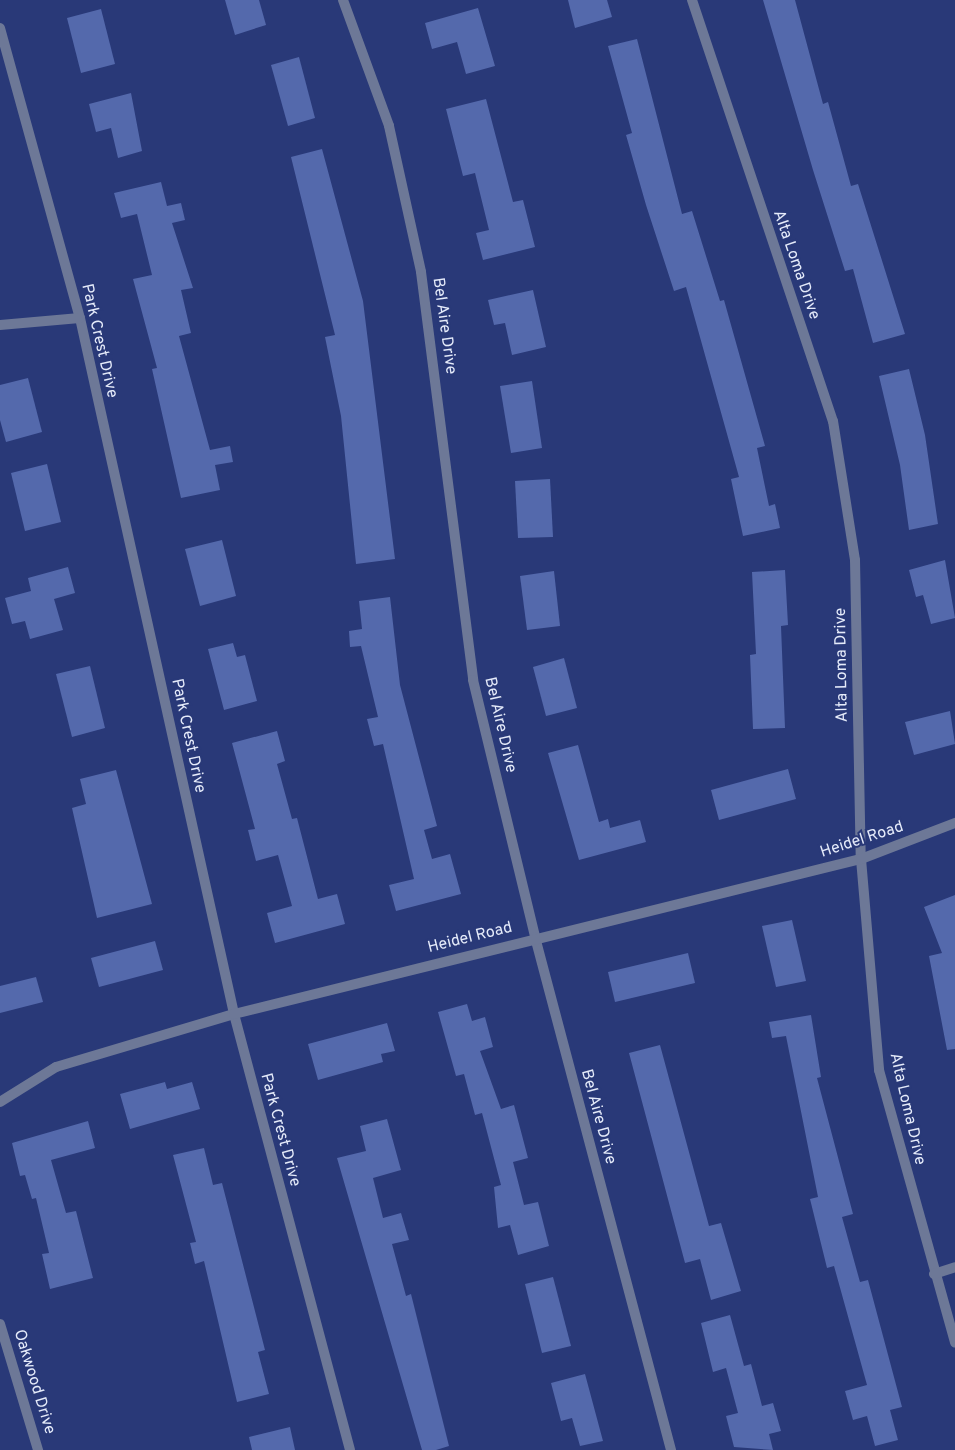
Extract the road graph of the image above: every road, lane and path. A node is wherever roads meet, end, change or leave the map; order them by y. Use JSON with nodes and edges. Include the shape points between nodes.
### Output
{"nodes":[{"id":1,"x":343,"y":0,"type":"edge"},
{"id":2,"x":692,"y":0,"type":"edge"},
{"id":3,"x":0,"y":28,"type":"edge"},
{"id":4,"x":80,"y":318,"type":"junction"},
{"id":5,"x":0,"y":325,"type":"edge"},
{"id":6,"x":955,"y":823,"type":"edge"},
{"id":7,"x":861,"y":859,"type":"junction"},
{"id":8,"x":535,"y":937,"type":"junction"},
{"id":9,"x":234,"y":1014,"type":"junction"},
{"id":10,"x":0,"y":1102,"type":"edge"},
{"id":11,"x":955,"y":1267,"type":"edge"},
{"id":12,"x":934,"y":1274,"type":"junction"},
{"id":13,"x":0,"y":1324,"type":"edge"},
{"id":14,"x":955,"y":1343,"type":"edge"},
{"id":15,"x":36,"y":1450,"type":"edge"},
{"id":16,"x":350,"y":1450,"type":"edge"},
{"id":17,"x":671,"y":1450,"type":"edge"}],
"edges":[{"from":1,"to":8,"type":"street","name":"Bel Aire Drive","via":[[389,126],[421,272],[473,680]]},
{"from":2,"to":7,"type":"street","name":"Alta Loma Drive","via":[[833,421],[855,560]]},
{"from":3,"to":4,"type":"street","name":"Park Crest Drive"},
{"from":4,"to":5,"type":"street"},
{"from":4,"to":9,"type":"street","name":"Park Crest Drive"},
{"from":6,"to":7,"type":"street","name":"Heidel Road"},
{"from":7,"to":8,"type":"street","name":"Heidel Road"},
{"from":7,"to":12,"type":"street","name":"Alta Loma Drive","via":[[879,1070]]},
{"from":8,"to":9,"type":"street","name":"Heidel Road"},
{"from":8,"to":17,"type":"street","name":"Bel Aire Drive"},
{"from":9,"to":10,"type":"street","name":"Heidel Road","via":[[56,1067]]},
{"from":9,"to":16,"type":"street","name":"Park Crest Drive"},
{"from":11,"to":12,"type":"street"},
{"from":12,"to":14,"type":"street","name":"Alta Loma Drive"},
{"from":13,"to":15,"type":"street","name":"Oakwood Drive"}]}
